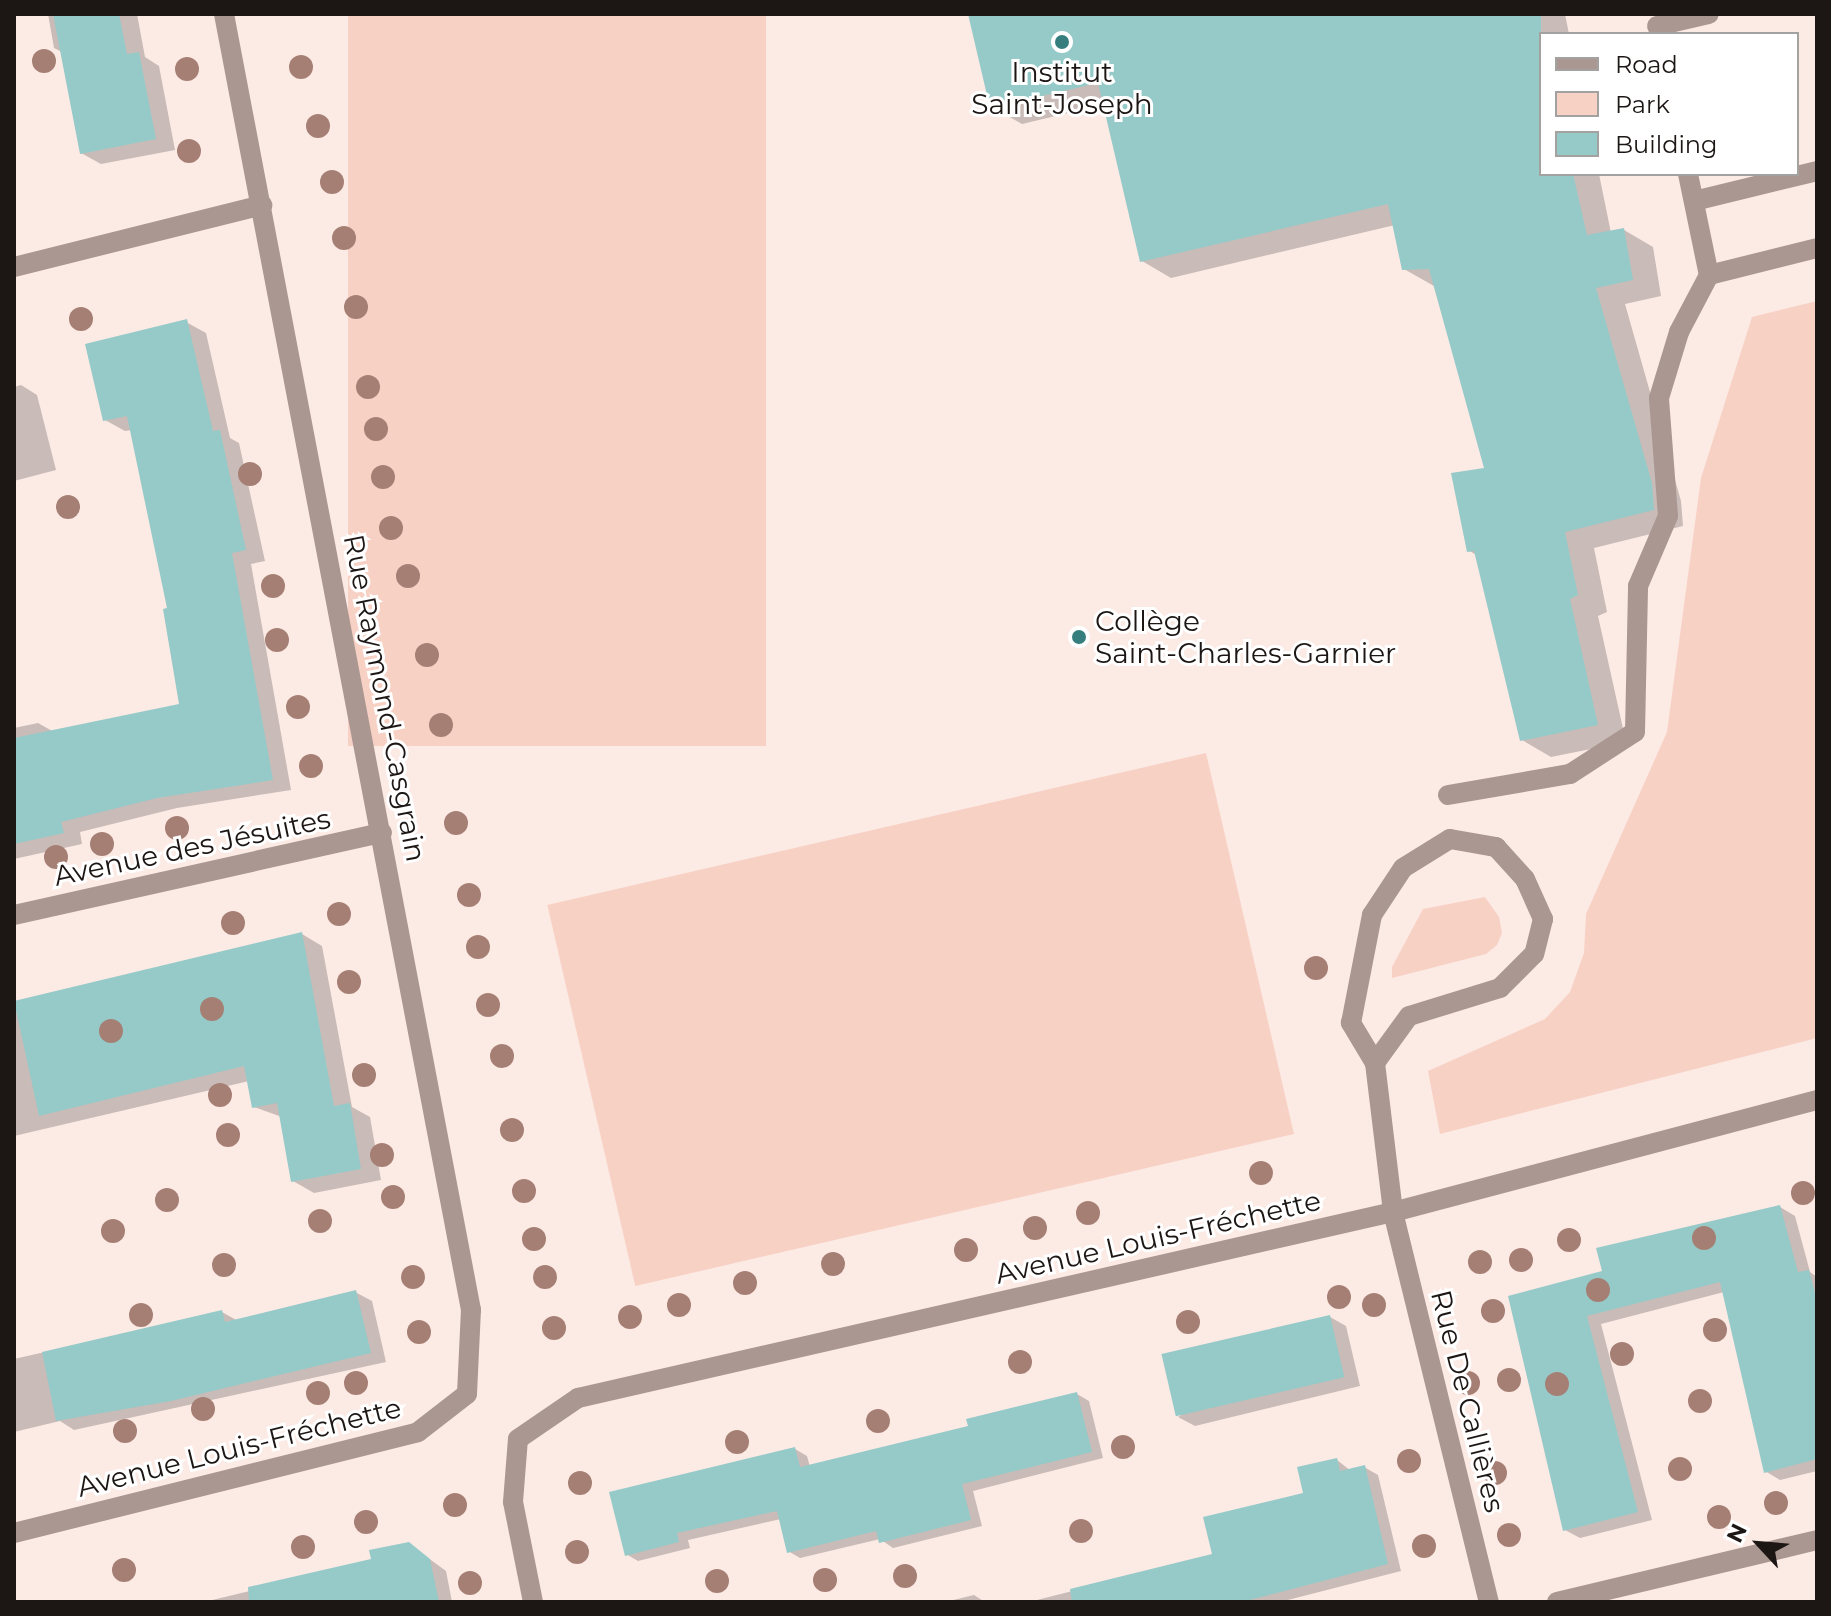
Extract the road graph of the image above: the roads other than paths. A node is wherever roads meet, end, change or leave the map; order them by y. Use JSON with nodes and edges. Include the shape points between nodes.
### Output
{"nodes":[{"id":1,"x":224,"y":14,"type":"edge"},
{"id":2,"x":1709,"y":14,"type":"edge"},
{"id":3,"x":1657,"y":25,"type":"edge"},
{"id":4,"x":1688,"y":176,"type":"edge"},
{"id":5,"x":1796,"y":176,"type":"edge"},
{"id":6,"x":1694,"y":201,"type":"junction"},
{"id":7,"x":262,"y":205,"type":"junction"},
{"id":8,"x":1817,"y":248,"type":"edge"},
{"id":9,"x":14,"y":267,"type":"edge"},
{"id":10,"x":1709,"y":275,"type":"junction"},
{"id":11,"x":1448,"y":795,"type":"dead end"},
{"id":12,"x":382,"y":833,"type":"junction"},
{"id":13,"x":14,"y":915,"type":"edge"},
{"id":14,"x":1375,"y":1063,"type":"junction"},
{"id":15,"x":1817,"y":1100,"type":"edge"},
{"id":16,"x":1393,"y":1212,"type":"junction"},
{"id":17,"x":467,"y":1394,"type":"joint"},
{"id":18,"x":14,"y":1533,"type":"edge"},
{"id":19,"x":1817,"y":1540,"type":"edge"},
{"id":20,"x":533,"y":1602,"type":"edge"},
{"id":21,"x":1489,"y":1602,"type":"edge"},
{"id":22,"x":1557,"y":1602,"type":"edge"}],
"edges":[{"from":1,"to":7,"type":"street","name":"Rue Raymond-Casgrain"},
{"from":2,"to":3,"type":"street"},
{"from":4,"to":6,"type":"street"},
{"from":5,"to":6,"type":"street"},
{"from":6,"to":10,"type":"street"},
{"from":7,"to":9,"type":"street"},
{"from":7,"to":12,"type":"street","name":"Rue Raymond-Casgrain"},
{"from":8,"to":10,"type":"street"},
{"from":10,"to":11,"type":"street","via":[[1679,332],[1659,398],[1668,516],[1638,586],[1635,732],[1570,774]]},
{"from":12,"to":13,"type":"street","name":"Avenue des Jésuites"},
{"from":12,"to":17,"type":"street","name":"Rue Raymond-Casgrain","via":[[471,1310]]},
{"from":14,"to":14,"type":"street","via":[[1409,1016],[1500,988],[1534,954],[1543,919],[1525,879],[1496,847],[1450,839],[1403,868],[1372,915],[1351,1023]]},
{"from":14,"to":16,"type":"street","name":"Rue De Callières"},
{"from":15,"to":16,"type":"street","name":"Avenue Louis-Fréchette"},
{"from":16,"to":20,"type":"street","name":"Avenue Louis-Fréchette","via":[[578,1398],[518,1439],[513,1502]]},
{"from":16,"to":21,"type":"street","name":"Rue De Callières"},
{"from":17,"to":18,"type":"street","name":"Avenue Louis-Fréchette","via":[[418,1432]]},
{"from":19,"to":22,"type":"street"}]}
